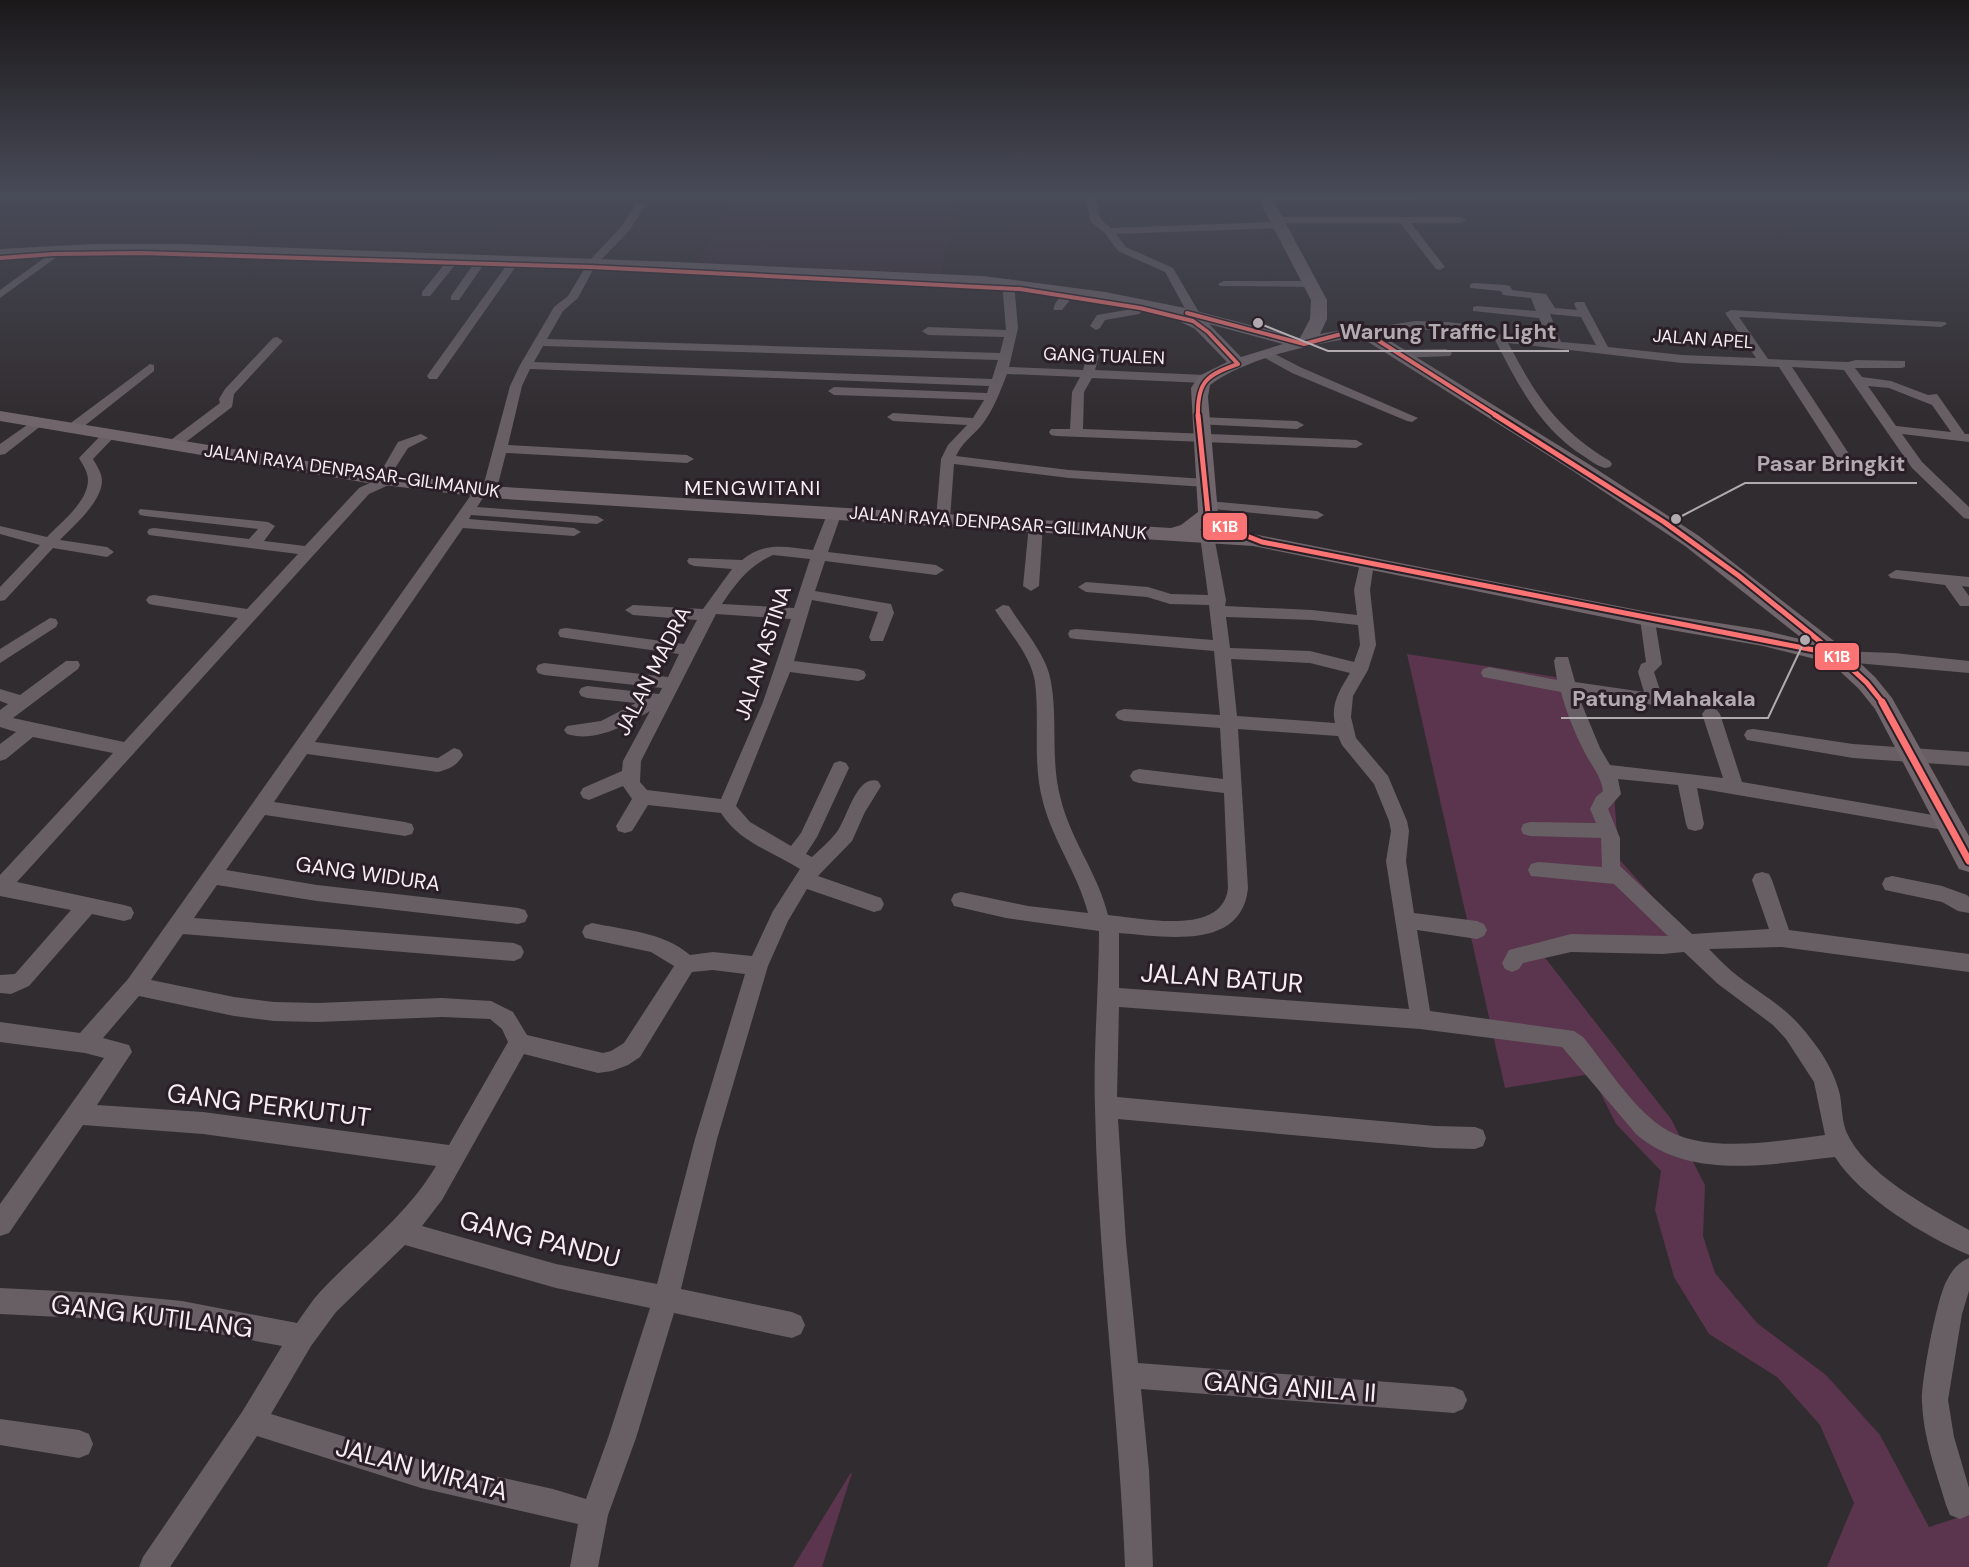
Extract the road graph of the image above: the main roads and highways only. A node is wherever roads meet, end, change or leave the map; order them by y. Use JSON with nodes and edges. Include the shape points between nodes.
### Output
{"nodes":[{"id":1,"x":678,"y":269,"type":"edge"},
{"id":2,"x":1303,"y":269,"type":"edge"},
{"id":3,"x":1007,"y":285,"type":"junction"},
{"id":4,"x":1319,"y":300,"type":"junction"},
{"id":5,"x":1143,"y":305,"type":"junction"},
{"id":6,"x":1365,"y":333,"type":"junction"},
{"id":7,"x":1304,"y":344,"type":"junction"},
{"id":8,"x":1238,"y":364,"type":"junction"},
{"id":9,"x":0,"y":416,"type":"edge"},
{"id":10,"x":1208,"y":509,"type":"junction"},
{"id":11,"x":1174,"y":534,"type":"junction"},
{"id":12,"x":1247,"y":540,"type":"junction"},
{"id":13,"x":1795,"y":621,"type":"junction"},
{"id":14,"x":1763,"y":638,"type":"junction"},
{"id":15,"x":1839,"y":657,"type":"junction"},
{"id":16,"x":1968,"y":857,"type":"edge"}],
"edges":[{"from":1,"to":3,"type":"highway"},
{"from":2,"to":4,"type":"highway"},
{"from":3,"to":5,"type":"highway"},
{"from":3,"to":5,"type":"highway","via":[[1063,301]]},
{"from":4,"to":6,"type":"highway","name":"JALAN RAYA DENPASAR-GILIMANUK"},
{"from":4,"to":7,"type":"highway","via":[[1320,318]]},
{"from":5,"to":7,"type":"highway","via":[[1194,314]]},
{"from":5,"to":8,"type":"highway","via":[[1201,325]]},
{"from":6,"to":7,"type":"highway","via":[[1339,334]]},
{"from":6,"to":13,"type":"highway","name":"JALAN RAYA DENPASAR-GILIMANUK","via":[[1664,522]]},
{"from":7,"to":8,"type":"highway"},
{"from":8,"to":10,"type":"highway","via":[[1205,379],[1199,389],[1209,480]]},
{"from":9,"to":11,"type":"highway","name":"JALAN RAYA DENPASAR-GILIMANUK","via":[[376,482]]},
{"from":10,"to":11,"type":"highway","name":"JALAN RAYA DENPASAR-GILIMANUK","via":[[1188,529]]},
{"from":10,"to":12,"type":"highway","via":[[1226,528]]},
{"from":11,"to":12,"type":"highway","name":"JALAN RAYA DENPASAR-GILIMANUK"},
{"from":12,"to":14,"type":"highway","name":"JALAN RAYA DENPASAR-GILIMANUK"},
{"from":13,"to":14,"type":"highway","via":[[1796,630],[1789,636]]},
{"from":13,"to":15,"type":"highway","name":"JALAN RAYA DENPASAR-GILIMANUK"},
{"from":14,"to":15,"type":"highway","name":"JALAN RAYA DENPASAR-GILIMANUK"},
{"from":15,"to":16,"type":"highway","name":"JALAN RAYA DENPASAR-GILIMANUK","via":[[1880,699]]}]}
